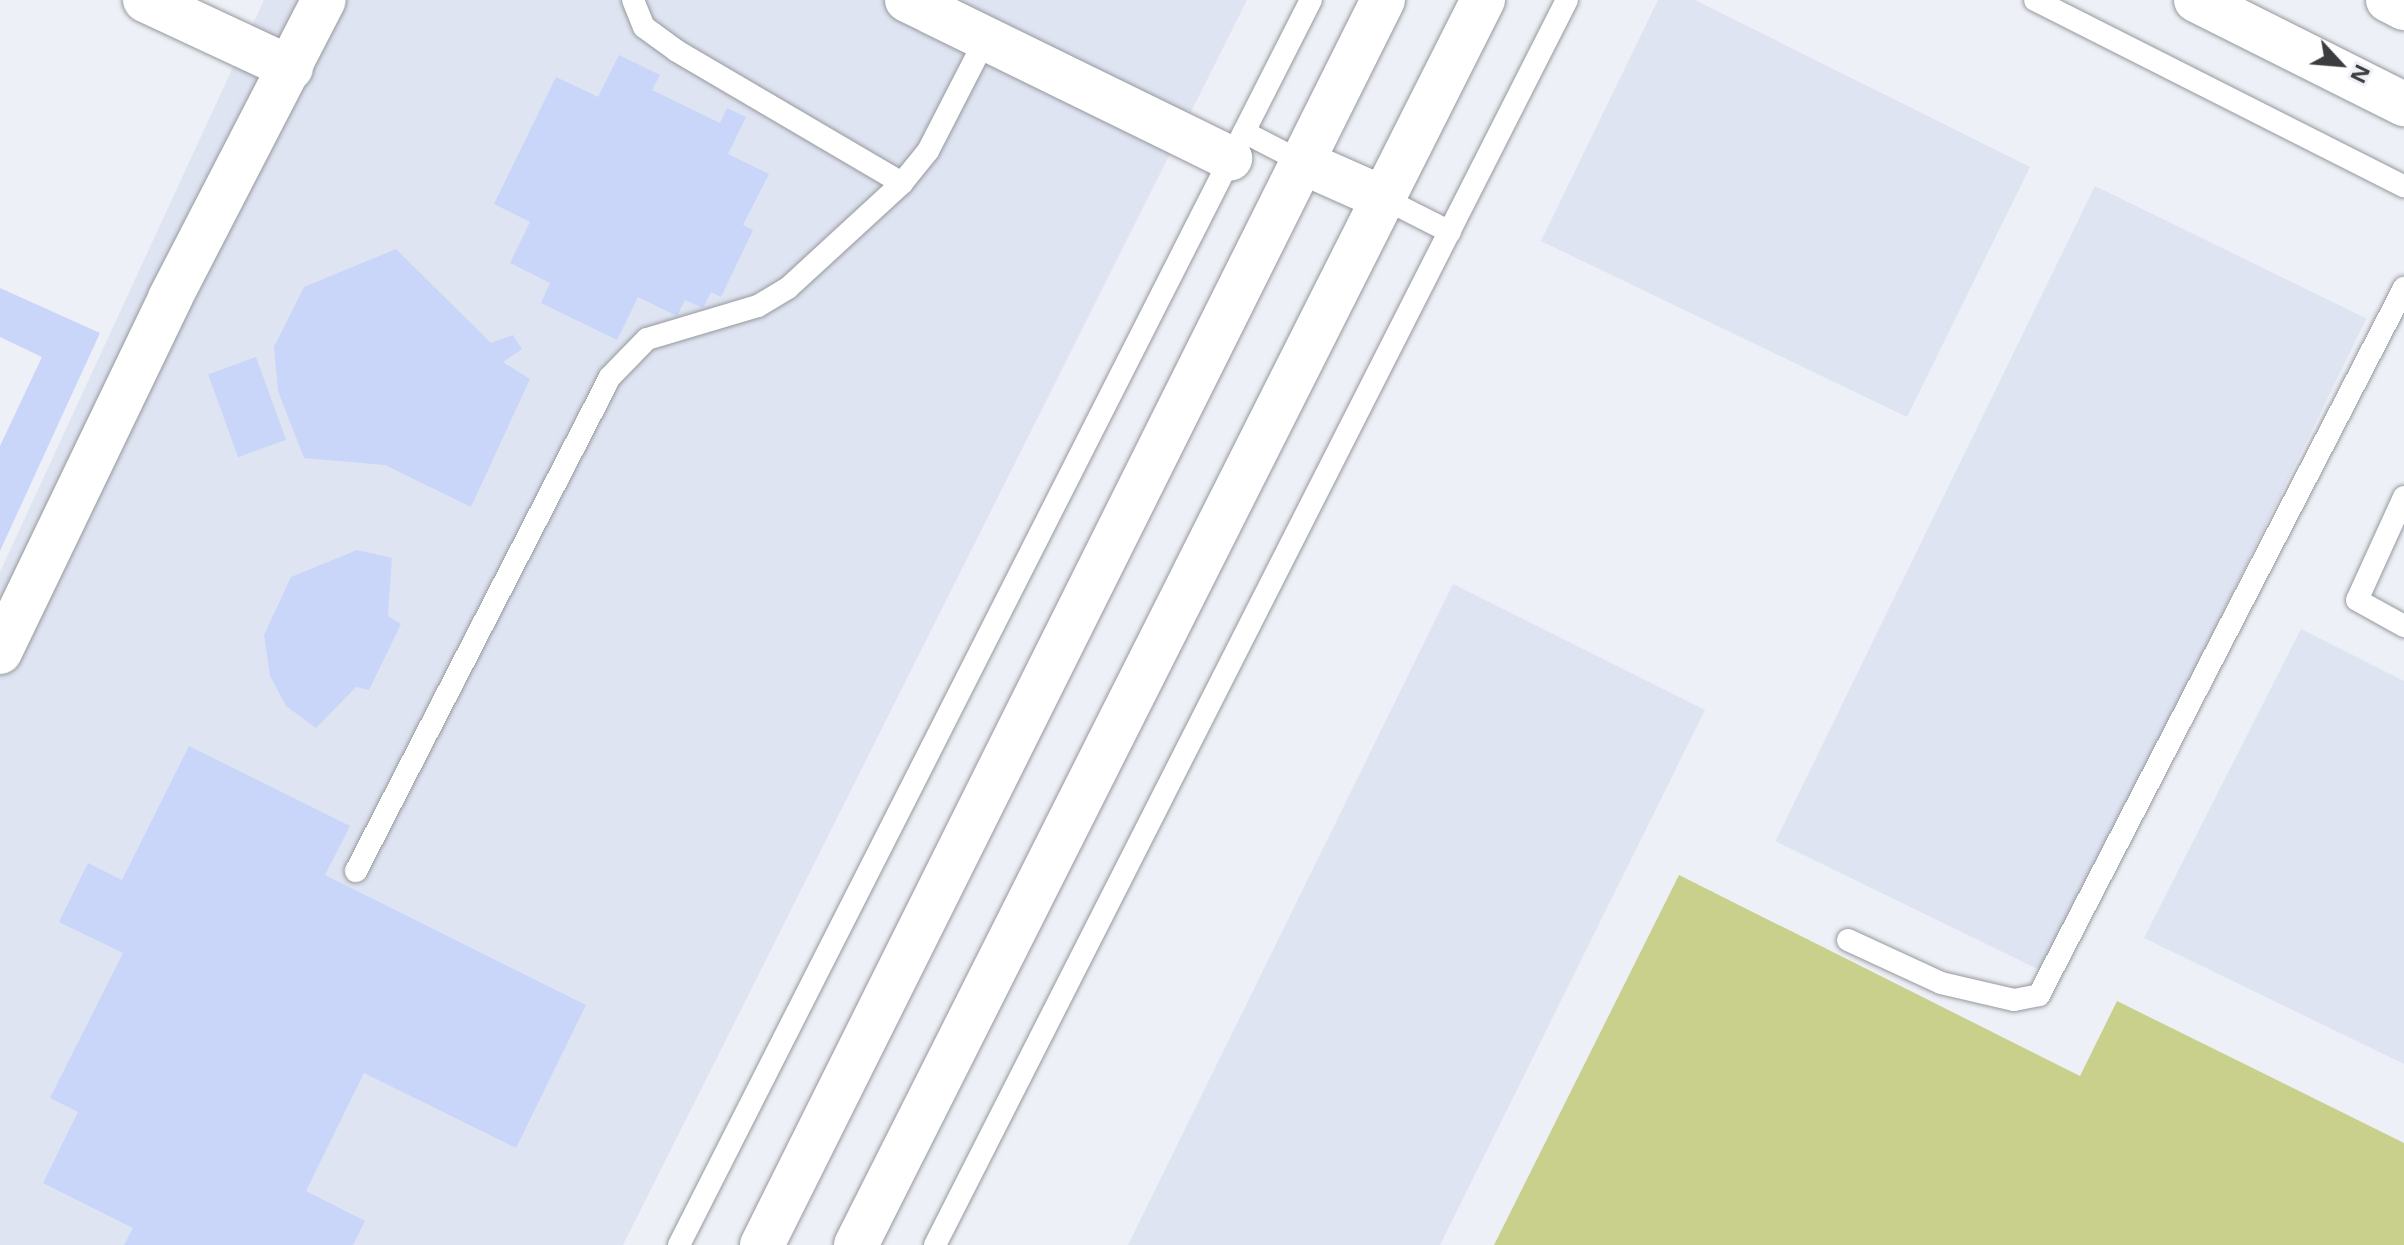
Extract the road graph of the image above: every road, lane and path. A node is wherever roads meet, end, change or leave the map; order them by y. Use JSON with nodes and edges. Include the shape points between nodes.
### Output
{"nodes":[{"id":1,"x":145,"y":0,"type":"edge"},
{"id":2,"x":324,"y":0,"type":"edge"},
{"id":3,"x":633,"y":0,"type":"edge"},
{"id":4,"x":907,"y":0,"type":"edge"},
{"id":5,"x":1311,"y":0,"type":"edge"},
{"id":6,"x":1383,"y":0,"type":"edge"},
{"id":7,"x":1483,"y":0,"type":"edge"},
{"id":8,"x":1567,"y":0,"type":"edge"},
{"id":9,"x":2035,"y":0,"type":"edge"},
{"id":10,"x":2196,"y":0,"type":"edge"},
{"id":11,"x":2388,"y":0,"type":"edge"},
{"id":12,"x":2404,"y":8,"type":"edge"},
{"id":13,"x":986,"y":38,"type":"junction"},
{"id":14,"x":291,"y":68,"type":"junction"},
{"id":15,"x":2404,"y":104,"type":"edge"},
{"id":16,"x":1237,"y":145,"type":"junction"},
{"id":17,"x":1304,"y":163,"type":"junction"},
{"id":18,"x":902,"y":183,"type":"junction"},
{"id":19,"x":2404,"y":186,"type":"edge"},
{"id":20,"x":1383,"y":198,"type":"junction"},
{"id":21,"x":1450,"y":232,"type":"junction"},
{"id":22,"x":2404,"y":288,"type":"edge"},
{"id":23,"x":2404,"y":497,"type":"edge"},
{"id":24,"x":2404,"y":626,"type":"edge"},
{"id":25,"x":0,"y":652,"type":"edge"},
{"id":26,"x":356,"y":871,"type":"dead end"},
{"id":27,"x":1848,"y":940,"type":"dead end"},
{"id":28,"x":679,"y":1245,"type":"edge"},
{"id":29,"x":762,"y":1245,"type":"edge"},
{"id":30,"x":856,"y":1245,"type":"edge"},
{"id":31,"x":935,"y":1245,"type":"edge"}],
"edges":[{"from":1,"to":14,"type":"main road"},
{"from":2,"to":14,"type":"main road"},
{"from":3,"to":18,"type":"lane","via":[[644,27],[677,51]]},
{"from":4,"to":13,"type":"main road"},
{"from":5,"to":16,"type":"lane"},
{"from":6,"to":17,"type":"main road"},
{"from":7,"to":20,"type":"main road"},
{"from":8,"to":21,"type":"lane"},
{"from":9,"to":19,"type":"lane"},
{"from":10,"to":15,"type":"main road"},
{"from":11,"to":12,"type":"main road"},
{"from":13,"to":16,"type":"main road"},
{"from":13,"to":18,"type":"lane","via":[[928,151]]},
{"from":14,"to":25,"type":"main road","via":[[163,312]]},
{"from":16,"to":17,"type":"lane"},
{"from":16,"to":28,"type":"lane"},
{"from":17,"to":20,"type":"main road"},
{"from":17,"to":29,"type":"main road"},
{"from":18,"to":26,"type":"lane","via":[[788,288],[758,306],[647,339],[610,377]]},
{"from":20,"to":21,"type":"lane"},
{"from":20,"to":30,"type":"main road"},
{"from":21,"to":31,"type":"lane"},
{"from":22,"to":27,"type":"lane","via":[[2039,995],[2014,1000],[1941,983]]},
{"from":23,"to":24,"type":"lane","via":[[2357,600]]}]}
